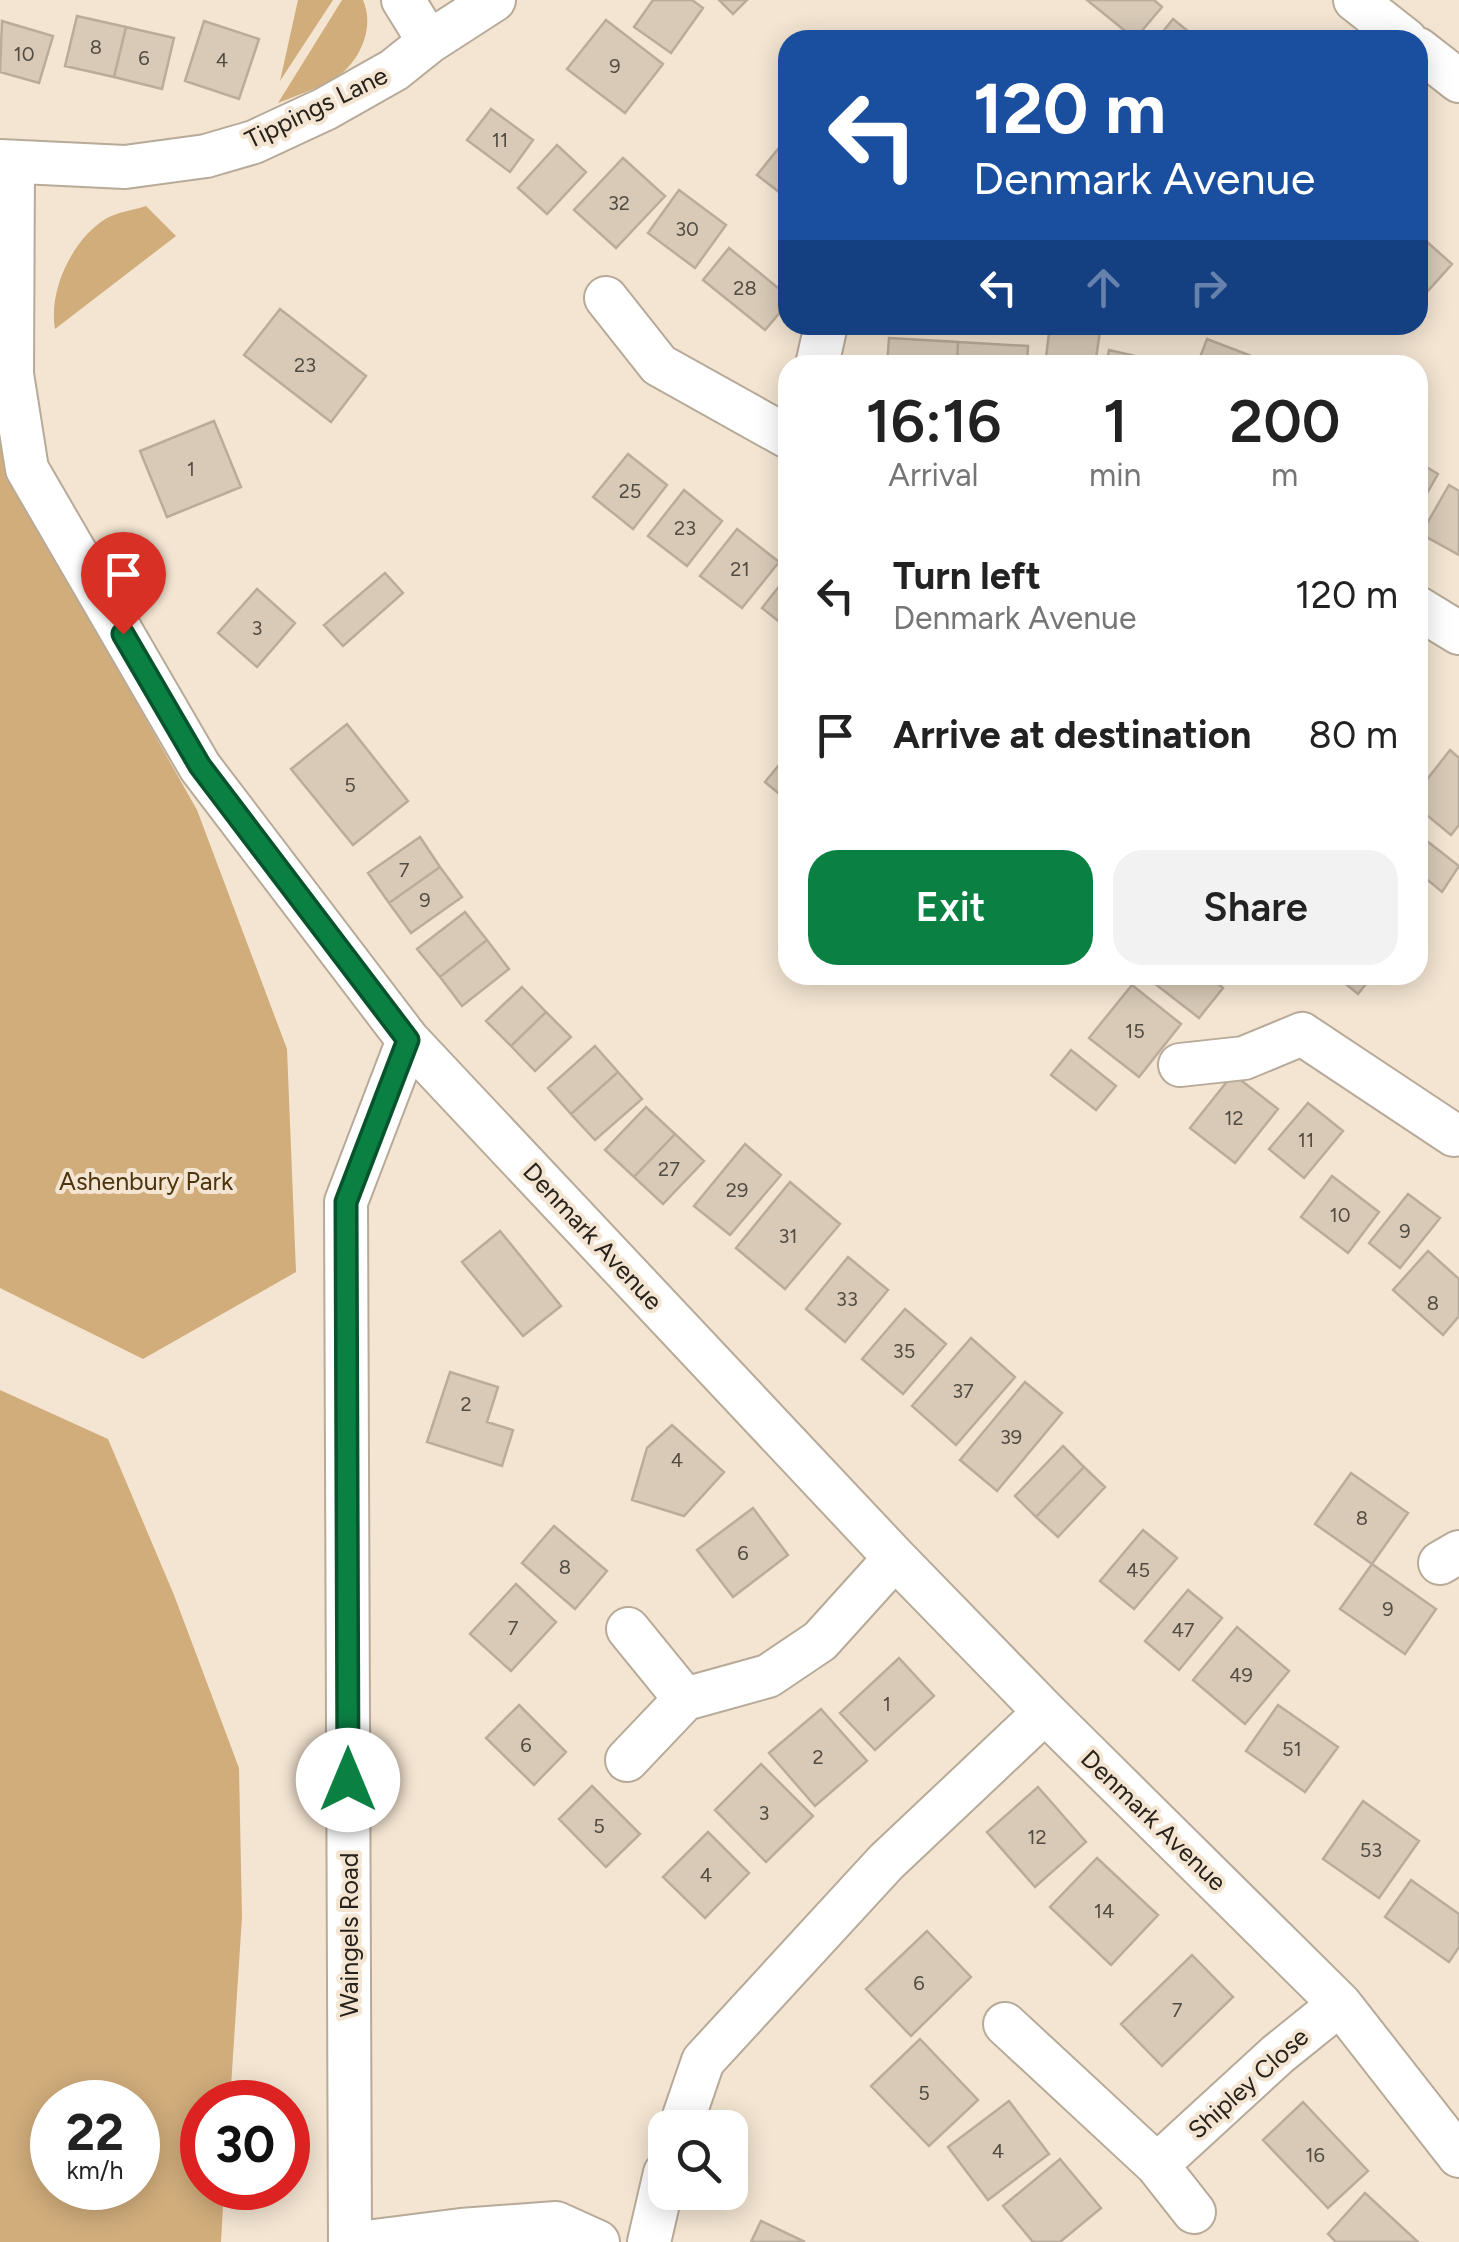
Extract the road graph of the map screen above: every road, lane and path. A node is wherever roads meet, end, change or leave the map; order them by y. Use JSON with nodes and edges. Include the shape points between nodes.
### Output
{"nodes":[{"id":1,"x":403,"y":0,"type":"edge"},
{"id":2,"x":494,"y":0,"type":"edge"},
{"id":3,"x":1355,"y":0,"type":"edge"},
{"id":4,"x":1393,"y":30,"type":"edge"},
{"id":5,"x":429,"y":42,"type":"junction"},
{"id":6,"x":1428,"y":57,"type":"edge"},
{"id":7,"x":1459,"y":82,"type":"edge"},
{"id":8,"x":7,"y":162,"type":"edge"},
{"id":9,"x":606,"y":298,"type":"dead end"},
{"id":10,"x":6,"y":375,"type":"edge"},
{"id":11,"x":778,"y":431,"type":"edge"},
{"id":12,"x":1428,"y":614,"type":"edge"},
{"id":13,"x":1459,"y":633,"type":"edge"},
{"id":14,"x":408,"y":1040,"type":"junction"},
{"id":15,"x":1180,"y":1065,"type":"dead end"},
{"id":16,"x":1457,"y":1126,"type":"edge"},
{"id":17,"x":895,"y":1558,"type":"junction"},
{"id":18,"x":628,"y":1629,"type":"dead end"},
{"id":19,"x":685,"y":1699,"type":"junction"},
{"id":20,"x":1044,"y":1712,"type":"junction"},
{"id":21,"x":627,"y":1760,"type":"dead end"},
{"id":22,"x":1340,"y":2004,"type":"junction"},
{"id":23,"x":1005,"y":2024,"type":"dead end"},
{"id":24,"x":686,"y":2110,"type":"edge"},
{"id":25,"x":1459,"y":2156,"type":"edge"},
{"id":26,"x":1157,"y":2164,"type":"junction"},
{"id":27,"x":656,"y":2210,"type":"edge"},
{"id":28,"x":1194,"y":2212,"type":"dead end"},
{"id":29,"x":552,"y":2233,"type":"edge"},
{"id":30,"x":350,"y":2242,"type":"edge"},
{"id":31,"x":366,"y":2242,"type":"edge"},
{"id":32,"x":598,"y":2242,"type":"edge"},
{"id":33,"x":649,"y":2242,"type":"edge"}],
"edges":[{"from":1,"to":5,"type":"street"},
{"from":2,"to":5,"type":"street","name":"Tippings Lane"},
{"from":3,"to":4,"type":"street"},
{"from":5,"to":8,"type":"street","name":"Tippings Lane","via":[[325,109],[206,156],[125,167]]},
{"from":6,"to":7,"type":"street"},
{"from":8,"to":10,"type":"street","name":"Denmark Avenue"},
{"from":9,"to":11,"type":"street","via":[[659,365]]},
{"from":10,"to":14,"type":"street","name":"Denmark Avenue","via":[[28,468],[200,766]]},
{"from":12,"to":13,"type":"street"},
{"from":14,"to":17,"type":"street","name":"Denmark Avenue"},
{"from":14,"to":30,"type":"street","name":"Waingels Road","via":[[346,1202]]},
{"from":15,"to":16,"type":"street","via":[[1244,1058],[1302,1034]]},
{"from":17,"to":19,"type":"street","via":[[807,1650],[768,1676]]},
{"from":17,"to":20,"type":"street","name":"Denmark Avenue"},
{"from":18,"to":19,"type":"street"},
{"from":19,"to":21,"type":"street"},
{"from":20,"to":22,"type":"street","name":"Denmark Avenue"},
{"from":20,"to":24,"type":"street","via":[[886,1862],[703,2061]]},
{"from":22,"to":25,"type":"street","name":"Denmark Avenue"},
{"from":22,"to":26,"type":"street","name":"Shipley Close"},
{"from":23,"to":26,"type":"street"},
{"from":26,"to":28,"type":"street"},
{"from":27,"to":33,"type":"street"},
{"from":29,"to":31,"type":"street","via":[[461,2230]]},
{"from":29,"to":32,"type":"street"}]}
